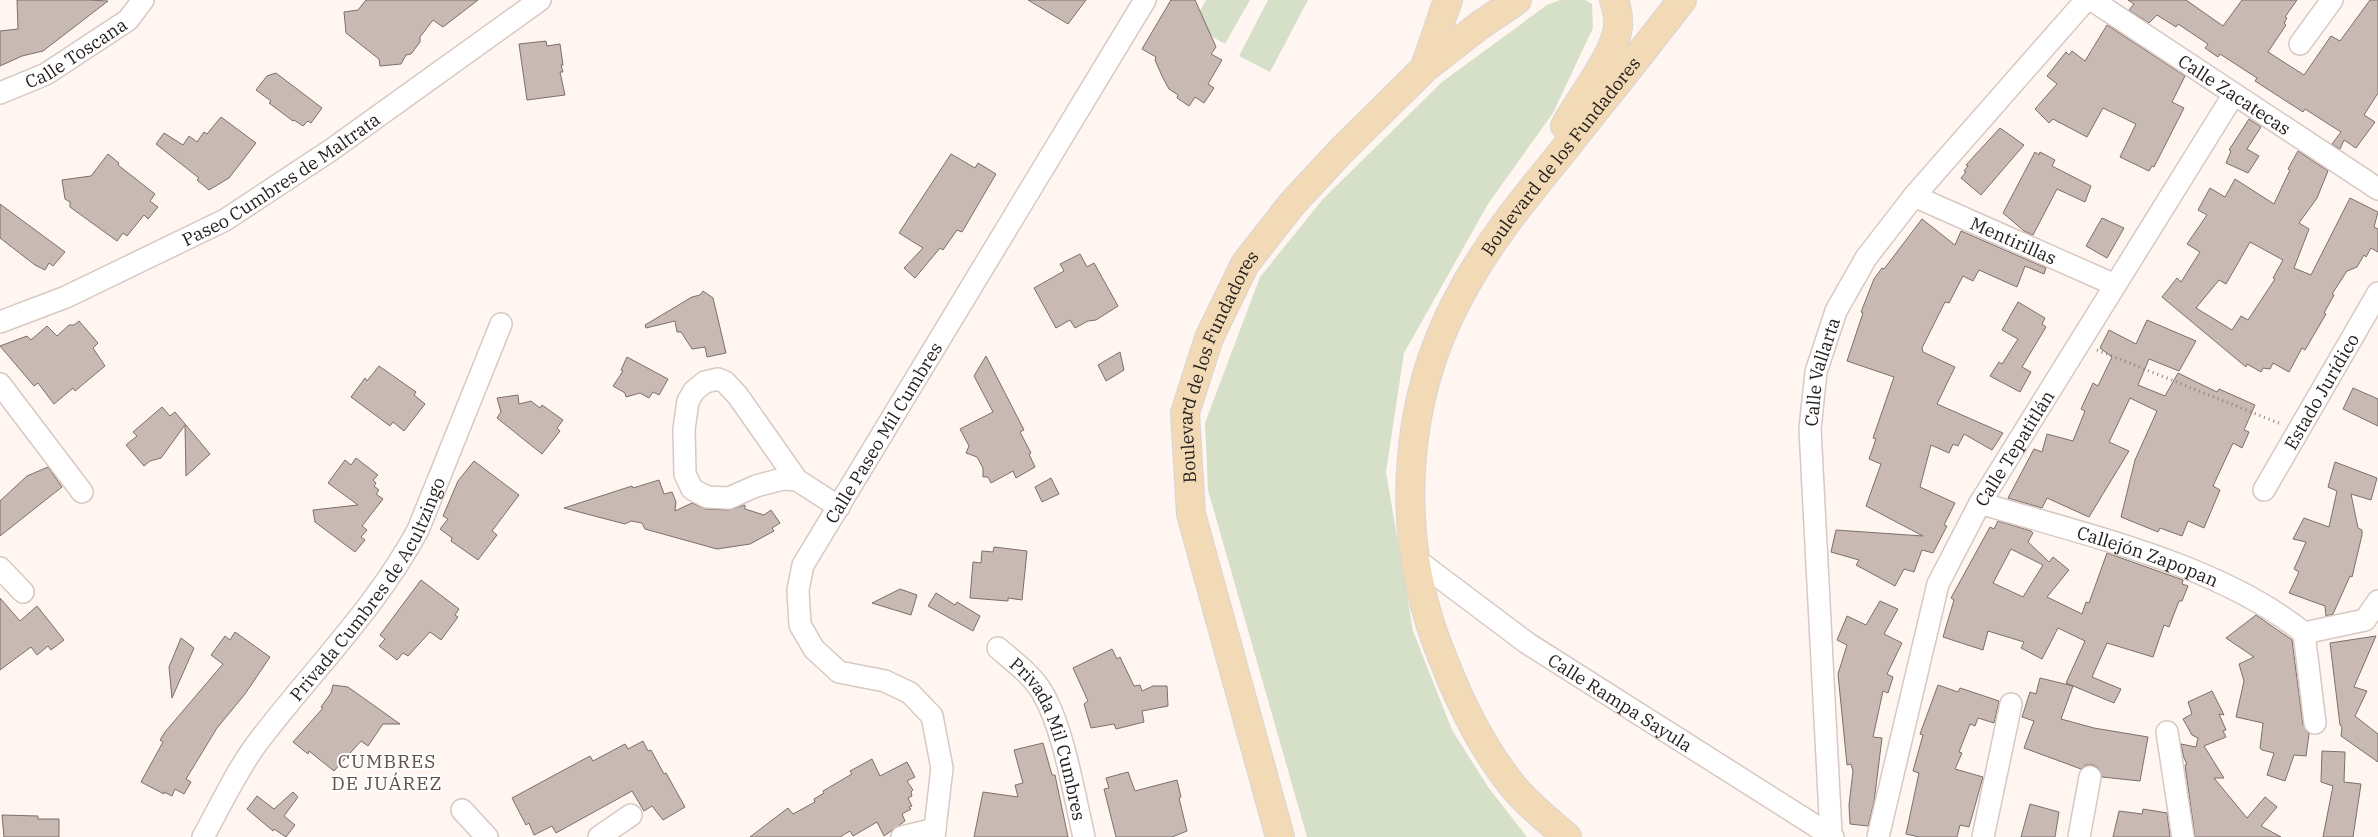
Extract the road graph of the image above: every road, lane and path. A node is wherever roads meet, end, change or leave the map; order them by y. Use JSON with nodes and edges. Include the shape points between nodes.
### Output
{"nodes":[{"id":1,"x":143,"y":0,"type":"edge"},
{"id":2,"x":540,"y":0,"type":"edge"},
{"id":3,"x":1145,"y":0,"type":"edge"},
{"id":4,"x":1448,"y":0,"type":"edge"},
{"id":5,"x":1518,"y":0,"type":"edge"},
{"id":6,"x":1614,"y":0,"type":"edge"},
{"id":7,"x":2086,"y":0,"type":"edge"},
{"id":8,"x":2092,"y":0,"type":"edge"},
{"id":9,"x":2332,"y":0,"type":"edge"},
{"id":10,"x":1672,"y":5,"type":"edge"},
{"id":11,"x":2300,"y":44,"type":"dead end"},
{"id":12,"x":1424,"y":68,"type":"junction"},
{"id":13,"x":0,"y":93,"type":"edge"},
{"id":14,"x":2234,"y":94,"type":"junction"},
{"id":15,"x":1545,"y":173,"type":"junction"},
{"id":16,"x":2378,"y":189,"type":"edge"},
{"id":17,"x":1914,"y":196,"type":"junction"},
{"id":18,"x":2114,"y":285,"type":"junction"},
{"id":19,"x":2378,"y":293,"type":"edge"},
{"id":20,"x":0,"y":322,"type":"edge"},
{"id":21,"x":501,"y":324,"type":"dead end"},
{"id":22,"x":2080,"y":343,"type":"junction"},
{"id":23,"x":0,"y":384,"type":"edge"},
{"id":24,"x":2298,"y":431,"type":"junction"},
{"id":25,"x":797,"y":480,"type":"junction"},
{"id":26,"x":2264,"y":490,"type":"dead end"},
{"id":27,"x":82,"y":492,"type":"dead end"},
{"id":28,"x":1980,"y":503,"type":"junction"},
{"id":29,"x":839,"y":507,"type":"junction"},
{"id":30,"x":1414,"y":558,"type":"junction"},
{"id":31,"x":0,"y":568,"type":"edge"},
{"id":32,"x":23,"y":592,"type":"dead end"},
{"id":33,"x":2378,"y":601,"type":"edge"},
{"id":34,"x":2304,"y":633,"type":"junction"},
{"id":35,"x":998,"y":648,"type":"dead end"},
{"id":36,"x":2011,"y":704,"type":"dead end"},
{"id":37,"x":2315,"y":723,"type":"dead end"},
{"id":38,"x":2167,"y":732,"type":"dead end"},
{"id":39,"x":2090,"y":777,"type":"dead end"},
{"id":40,"x":462,"y":810,"type":"dead end"},
{"id":41,"x":631,"y":816,"type":"dead end"},
{"id":42,"x":934,"y":833,"type":"edge"},
{"id":43,"x":1832,"y":835,"type":"edge"},
{"id":44,"x":203,"y":837,"type":"edge"},
{"id":45,"x":487,"y":837,"type":"edge"},
{"id":46,"x":599,"y":837,"type":"edge"},
{"id":47,"x":902,"y":837,"type":"edge"},
{"id":48,"x":1084,"y":837,"type":"edge"},
{"id":49,"x":1280,"y":837,"type":"edge"},
{"id":50,"x":1567,"y":837,"type":"edge"},
{"id":51,"x":1878,"y":837,"type":"edge"},
{"id":52,"x":1983,"y":837,"type":"edge"},
{"id":53,"x":2080,"y":837,"type":"edge"},
{"id":54,"x":2182,"y":837,"type":"edge"}],
"edges":[{"from":1,"to":13,"type":"street","name":"Calle Toscana","via":[[128,20],[46,74]]},
{"from":2,"to":20,"type":"street","name":"Paseo Cumbres de Maltrata","via":[[331,150],[225,220],[66,297]]},
{"from":3,"to":29,"type":"street","name":"Calle Paseo Mil Cumbres"},
{"from":4,"to":12,"type":"main road"},
{"from":5,"to":12,"type":"main road","name":"Boulevard de los Fundadores"},
{"from":6,"to":15,"type":"main road","via":[[1618,28],[1607,55],[1555,144]]},
{"from":7,"to":17,"type":"street","name":"Calle Vallarta"},
{"from":8,"to":14,"type":"street","name":"Calle Zacatecas"},
{"from":9,"to":11,"type":"street"},
{"from":10,"to":15,"type":"main road","name":"Boulevard de los Fundadores"},
{"from":12,"to":49,"type":"main road","name":"Boulevard de los Fundadores","via":[[1291,205],[1245,264],[1209,338],[1185,413],[1191,514]]},
{"from":14,"to":16,"type":"street","name":"Calle Zacatecas"},
{"from":14,"to":18,"type":"street","name":"Calle Tepatitlán"},
{"from":15,"to":30,"type":"main road","name":"Boulevard de los Fundadores","via":[[1480,262],[1457,300],[1434,355],[1412,437],[1409,504]]},
{"from":17,"to":18,"type":"street","name":"Mentirillas"},
{"from":17,"to":43,"type":"street","name":"Calle Vallarta","via":[[1866,258],[1836,311],[1816,372],[1810,429]]},
{"from":18,"to":22,"type":"street","name":"Calle Tepatitlán"},
{"from":19,"to":24,"type":"street","name":"Estado Jurídico"},
{"from":21,"to":44,"type":"street","name":"Privada Cumbres de Acultzingo","via":[[418,530],[400,562],[366,610],[257,744]]},
{"from":22,"to":24,"type":"path"},
{"from":22,"to":28,"type":"street","name":"Calle Tepatitlán"},
{"from":23,"to":27,"type":"street"},
{"from":24,"to":26,"type":"street","name":"Estado Jurídico"},
{"from":25,"to":25,"type":"street","via":[[783,479],[729,498],[707,497],[692,489],[685,474],[684,429],[688,401],[694,391],[705,382],[718,379],[725,382]]},
{"from":25,"to":29,"type":"street"},
{"from":28,"to":34,"type":"street","name":"Callejón Zapopan","via":[[2169,561],[2279,612]]},
{"from":28,"to":51,"type":"street","name":"Calle Tepatitlán","via":[[1938,584]]},
{"from":29,"to":42,"type":"street","name":"Calle Paseo Mil Cumbres","via":[[803,565],[798,590],[800,625],[814,648],[839,672],[885,681],[910,693],[932,716],[942,768]]},
{"from":30,"to":43,"type":"street","name":"Calle Rampa Sayula","via":[[1527,643]]},
{"from":30,"to":50,"type":"main road","name":"Boulevard de los Fundadores","via":[[1427,614],[1444,663],[1468,716],[1496,765],[1518,793]]},
{"from":31,"to":32,"type":"street"},
{"from":33,"to":34,"type":"street","via":[[2365,620]]},
{"from":34,"to":37,"type":"street"},
{"from":35,"to":48,"type":"street","name":"Privada Mil Cumbres","via":[[1042,691],[1055,719]]},
{"from":36,"to":52,"type":"street"},
{"from":38,"to":54,"type":"street"},
{"from":39,"to":53,"type":"street"},
{"from":40,"to":45,"type":"street"},
{"from":41,"to":46,"type":"street"},
{"from":42,"to":47,"type":"street"}]}
